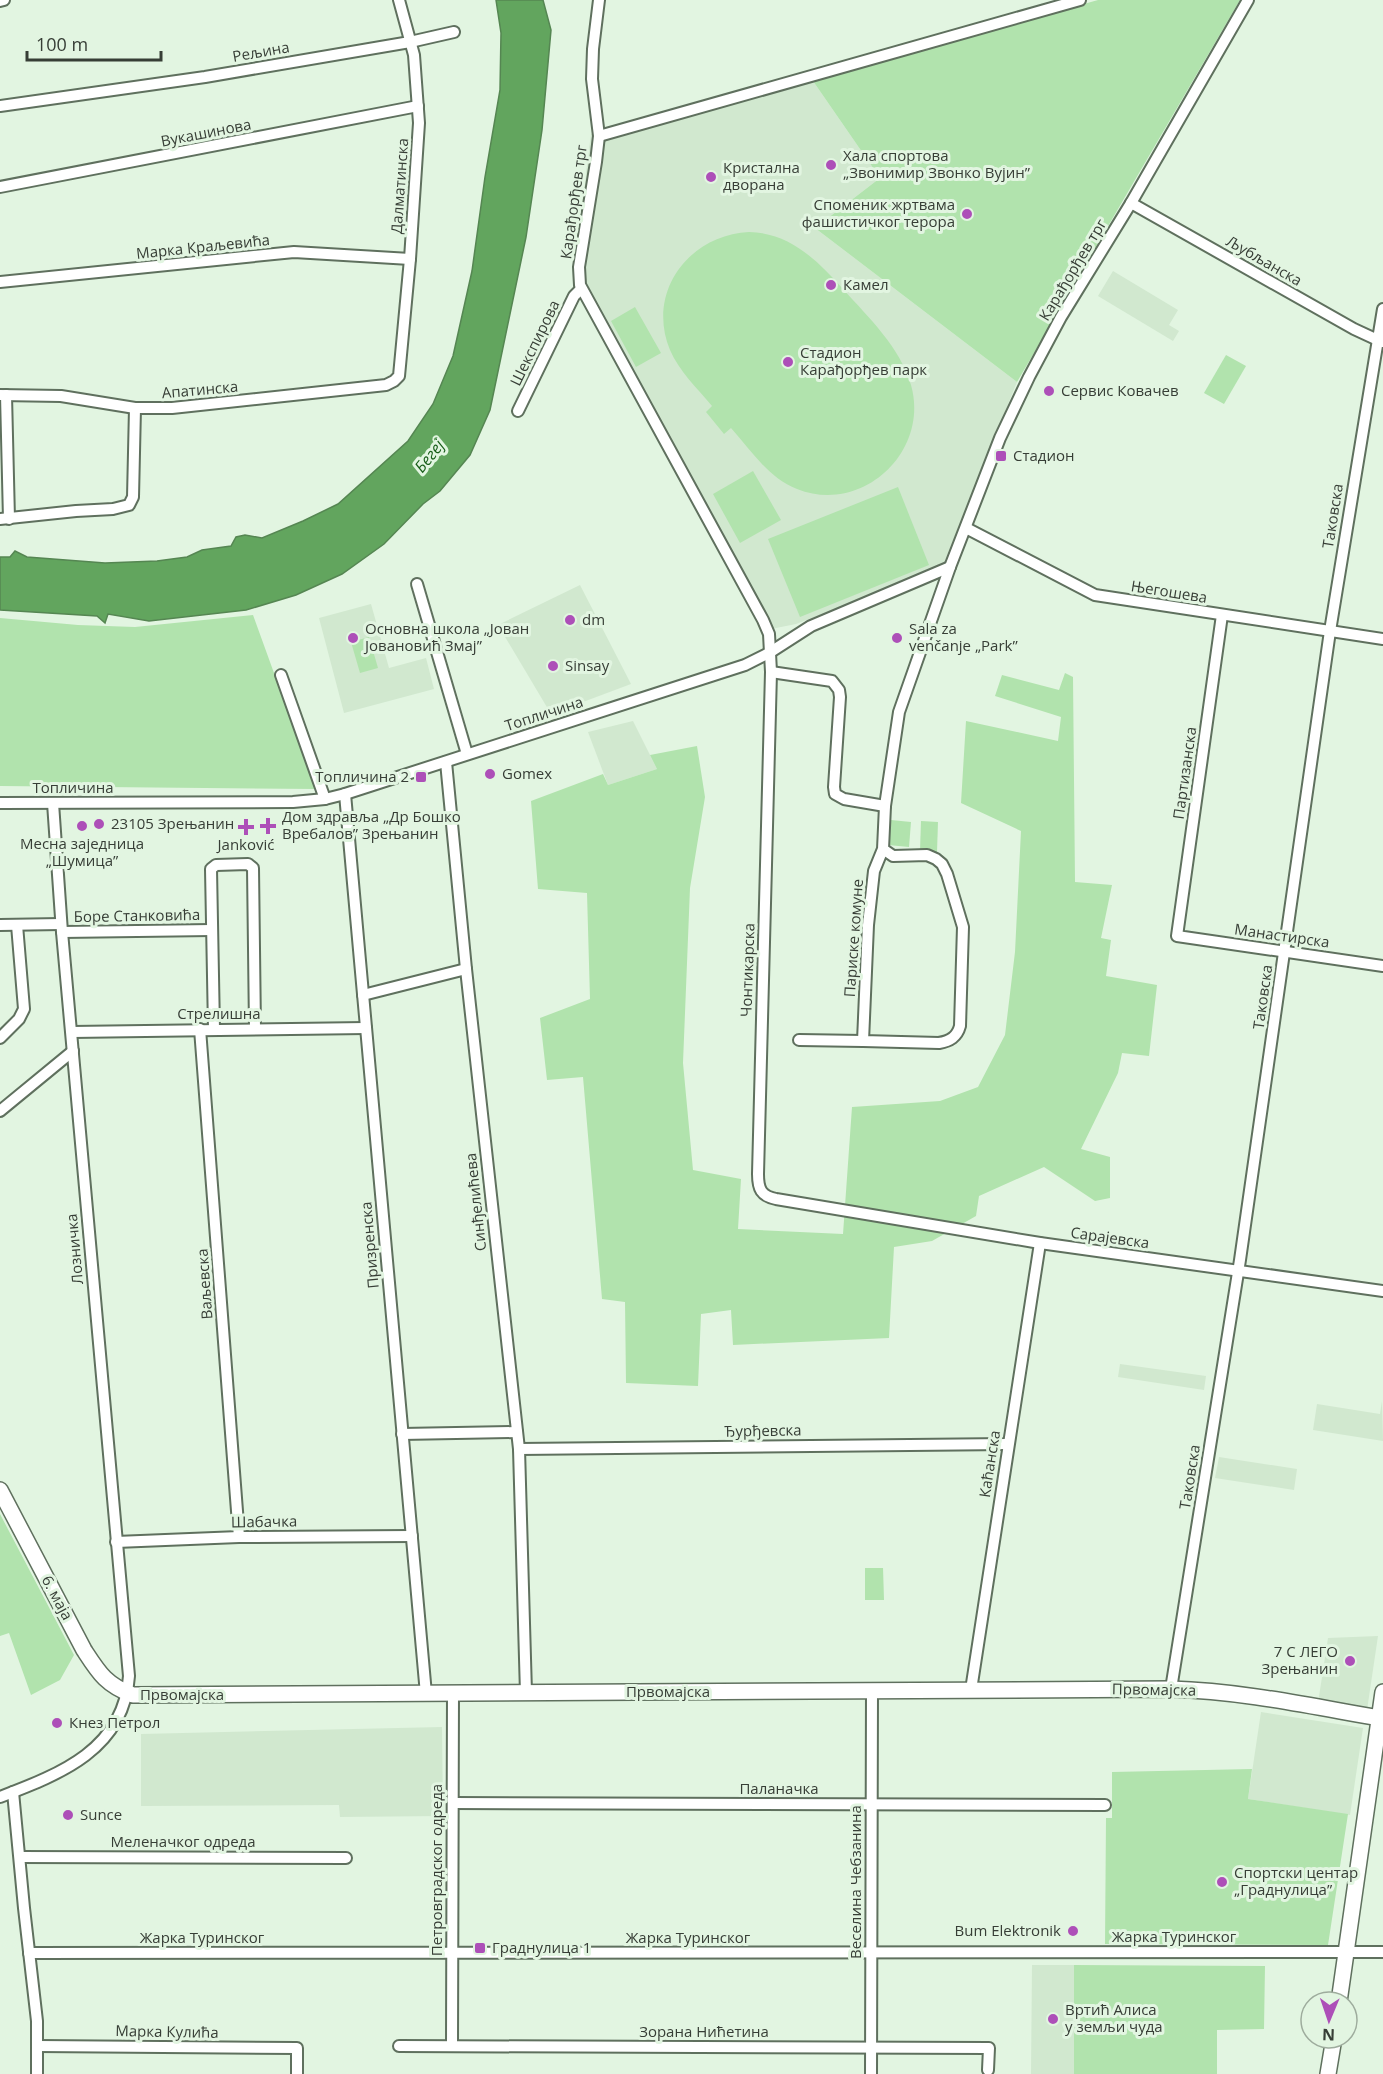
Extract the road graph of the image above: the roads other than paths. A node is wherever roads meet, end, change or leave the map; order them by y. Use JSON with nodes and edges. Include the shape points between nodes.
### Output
{"nodes":[{"id":1,"x":399,"y":0,"type":"edge"},
{"id":2,"x":599,"y":0,"type":"edge"},
{"id":3,"x":1080,"y":0,"type":"edge"},
{"id":4,"x":1248,"y":0,"type":"edge"},
{"id":5,"x":454,"y":32,"type":"dead end"},
{"id":6,"x":410,"y":42,"type":"junction"},
{"id":7,"x":0,"y":106,"type":"edge"},
{"id":8,"x":418,"y":106,"type":"junction"},
{"id":9,"x":599,"y":136,"type":"junction"},
{"id":10,"x":0,"y":187,"type":"edge"},
{"id":11,"x":1131,"y":203,"type":"junction"},
{"id":12,"x":410,"y":260,"type":"junction"},
{"id":13,"x":0,"y":282,"type":"edge"},
{"id":14,"x":581,"y":289,"type":"junction"},
{"id":15,"x":1383,"y":309,"type":"edge"},
{"id":16,"x":1380,"y":341,"type":"edge"},
{"id":17,"x":399,"y":376,"type":"joint"},
{"id":18,"x":3,"y":395,"type":"edge"},
{"id":19,"x":135,"y":408,"type":"junction"},
{"id":20,"x":518,"y":411,"type":"dead end"},
{"id":21,"x":4,"y":519,"type":"edge"},
{"id":22,"x":966,"y":528,"type":"junction"},
{"id":23,"x":950,"y":567,"type":"junction"},
{"id":24,"x":417,"y":584,"type":"dead end"},
{"id":25,"x":1222,"y":615,"type":"junction"},
{"id":26,"x":1330,"y":631,"type":"junction"},
{"id":27,"x":1383,"y":639,"type":"edge"},
{"id":28,"x":770,"y":652,"type":"junction"},
{"id":29,"x":771,"y":672,"type":"junction"},
{"id":30,"x":281,"y":675,"type":"dead end"},
{"id":31,"x":467,"y":754,"type":"junction"},
{"id":32,"x":446,"y":762,"type":"junction"},
{"id":33,"x":345,"y":794,"type":"junction"},
{"id":34,"x":325,"y":799,"type":"junction"},
{"id":35,"x":0,"y":803,"type":"edge"},
{"id":36,"x":53,"y":803,"type":"junction"},
{"id":37,"x":885,"y":806,"type":"junction"},
{"id":38,"x":883,"y":849,"type":"junction"},
{"id":39,"x":0,"y":925,"type":"edge"},
{"id":40,"x":17,"y":925,"type":"junction"},
{"id":41,"x":62,"y":928,"type":"junction"},
{"id":42,"x":212,"y":930,"type":"junction"},
{"id":43,"x":1176,"y":936,"type":"joint"},
{"id":44,"x":1285,"y":952,"type":"junction"},
{"id":45,"x":1383,"y":966,"type":"edge"},
{"id":46,"x":465,"y":969,"type":"junction"},
{"id":47,"x":363,"y":994,"type":"junction"},
{"id":48,"x":366,"y":1028,"type":"junction"},
{"id":49,"x":200,"y":1029,"type":"junction"},
{"id":50,"x":214,"y":1029,"type":"junction"},
{"id":51,"x":255,"y":1029,"type":"junction"},
{"id":52,"x":2,"y":1032,"type":"edge"},
{"id":53,"x":72,"y":1032,"type":"junction"},
{"id":54,"x":799,"y":1040,"type":"dead end"},
{"id":55,"x":863,"y":1041,"type":"junction"},
{"id":56,"x":73,"y":1051,"type":"junction"},
{"id":57,"x":0,"y":1111,"type":"edge"},
{"id":58,"x":835,"y":1209,"type":"joint"},
{"id":59,"x":1040,"y":1243,"type":"junction"},
{"id":60,"x":1238,"y":1272,"type":"junction"},
{"id":61,"x":1383,"y":1291,"type":"edge"},
{"id":62,"x":517,"y":1432,"type":"junction"},
{"id":63,"x":402,"y":1434,"type":"junction"},
{"id":64,"x":1008,"y":1444,"type":"junction"},
{"id":65,"x":519,"y":1449,"type":"junction"},
{"id":66,"x":0,"y":1490,"type":"edge"},
{"id":67,"x":412,"y":1536,"type":"junction"},
{"id":68,"x":239,"y":1537,"type":"junction"},
{"id":69,"x":116,"y":1542,"type":"junction"},
{"id":70,"x":1171,"y":1689,"type":"junction"},
{"id":71,"x":971,"y":1690,"type":"junction"},
{"id":72,"x":872,"y":1691,"type":"junction"},
{"id":73,"x":1383,"y":1692,"type":"edge"},
{"id":74,"x":128,"y":1693,"type":"junction"},
{"id":75,"x":526,"y":1693,"type":"junction"},
{"id":76,"x":426,"y":1694,"type":"junction"},
{"id":77,"x":453,"y":1694,"type":"junction"},
{"id":78,"x":1379,"y":1718,"type":"junction"},
{"id":79,"x":14,"y":1792,"type":"junction"},
{"id":80,"x":0,"y":1797,"type":"edge"},
{"id":81,"x":453,"y":1803,"type":"junction"},
{"id":82,"x":872,"y":1804,"type":"junction"},
{"id":83,"x":1106,"y":1805,"type":"dead end"},
{"id":84,"x":20,"y":1857,"type":"junction"},
{"id":85,"x":346,"y":1858,"type":"dead end"},
{"id":86,"x":1346,"y":1952,"type":"junction"},
{"id":87,"x":1383,"y":1952,"type":"edge"},
{"id":88,"x":29,"y":1953,"type":"junction"},
{"id":89,"x":452,"y":1953,"type":"junction"},
{"id":90,"x":871,"y":1953,"type":"junction"},
{"id":91,"x":1341,"y":1990,"type":"edge"},
{"id":92,"x":38,"y":2046,"type":"junction"},
{"id":93,"x":399,"y":2046,"type":"dead end"},
{"id":94,"x":452,"y":2046,"type":"junction"},
{"id":95,"x":871,"y":2048,"type":"junction"},
{"id":96,"x":1332,"y":2050,"type":"edge"},
{"id":97,"x":988,"y":2070,"type":"dead end"},
{"id":98,"x":37,"y":2074,"type":"edge"},
{"id":99,"x":297,"y":2074,"type":"edge"},
{"id":100,"x":871,"y":2074,"type":"edge"},
{"id":101,"x":1328,"y":2074,"type":"edge"}],
"edges":[{"from":1,"to":6,"type":"street","name":"Далматинска"},
{"from":2,"to":9,"type":"street","via":[[592,79]]},
{"from":3,"to":9,"type":"street","name":"Карађорђев трг"},
{"from":4,"to":11,"type":"street","name":"Карађорђев трг"},
{"from":5,"to":6,"type":"street","name":"Рељина"},
{"from":6,"to":7,"type":"street","name":"Рељина"},
{"from":6,"to":8,"type":"street","name":"Далматинска"},
{"from":8,"to":10,"type":"street","name":"Вукашинова"},
{"from":8,"to":12,"type":"street","name":"Далматинска"},
{"from":9,"to":14,"type":"street","name":"Карађорђев трг","via":[[579,267]]},
{"from":11,"to":16,"type":"street","name":"Љубљанска"},
{"from":11,"to":22,"type":"street","name":"Карађорђев трг","via":[[1029,377],[1000,438]]},
{"from":12,"to":13,"type":"street","name":"Марка Краљевића","via":[[294,252]]},
{"from":12,"to":17,"type":"street","name":"Далматинска"},
{"from":14,"to":20,"type":"street","name":"Шекспирова"},
{"from":14,"to":28,"type":"street","name":"Карађорђев трг","via":[[763,620]]},
{"from":15,"to":16,"type":"street","name":"Таковска"},
{"from":16,"to":26,"type":"street","name":"Таковска"},
{"from":17,"to":19,"type":"street","name":"Апатинска","via":[[386,385],[189,407]]},
{"from":18,"to":19,"type":"street","name":"Апатинска","via":[[61,396]]},
{"from":18,"to":21,"type":"street"},
{"from":19,"to":21,"type":"street","via":[[133,499],[129,505]]},
{"from":22,"to":23,"type":"street","name":"Карађорђев трг"},
{"from":22,"to":25,"type":"street","name":"Његошева","via":[[1095,595]]},
{"from":23,"to":28,"type":"street","via":[[811,626]]},
{"from":23,"to":37,"type":"street","name":"Карађорђев трг","via":[[899,712]]},
{"from":24,"to":31,"type":"street"},
{"from":25,"to":26,"type":"street","name":"Његошева"},
{"from":25,"to":43,"type":"street","name":"Партизанска"},
{"from":26,"to":27,"type":"street","name":"Његошева"},
{"from":26,"to":44,"type":"street","name":"Таковска"},
{"from":28,"to":29,"type":"street","name":"Карађорђев трг"},
{"from":28,"to":31,"type":"street","name":"Топличина","via":[[745,665]]},
{"from":29,"to":37,"type":"street","via":[[837,685],[840,698],[835,794]]},
{"from":29,"to":58,"type":"street","name":"Чонтикарска","via":[[758,1184],[769,1197]]},
{"from":30,"to":34,"type":"street"},
{"from":31,"to":32,"type":"street","name":"Топличина"},
{"from":32,"to":33,"type":"street","name":"Топличина"},
{"from":32,"to":46,"type":"street","name":"Синђелићева"},
{"from":33,"to":34,"type":"street","name":"Топличина"},
{"from":33,"to":47,"type":"street","name":"Призренска"},
{"from":34,"to":36,"type":"street","name":"Топличина"},
{"from":35,"to":36,"type":"street","name":"Топличина"},
{"from":36,"to":41,"type":"street","name":"Лозничка"},
{"from":37,"to":38,"type":"street","name":"Карађорђев трг"},
{"from":38,"to":55,"type":"street","name":"Париске комуне","via":[[874,871]]},
{"from":38,"to":55,"type":"street","via":[[892,856],[927,855],[942,864],[947,874],[963,927],[960,1026],[954,1038],[939,1043]]},
{"from":39,"to":40,"type":"street","name":"Боре Станковића"},
{"from":40,"to":41,"type":"street","name":"Боре Станковића"},
{"from":40,"to":52,"type":"street","via":[[24,1009],[19,1019]]},
{"from":41,"to":42,"type":"street","name":"Боре Станковића"},
{"from":41,"to":53,"type":"street","name":"Лозничка"},
{"from":42,"to":50,"type":"street","name":"Боре Станковића"},
{"from":42,"to":51,"type":"street","name":"Боре Станковића","via":[[211,869],[216,865],[248,864],[253,868]]},
{"from":43,"to":44,"type":"street","name":"Манастирска"},
{"from":44,"to":45,"type":"street","name":"Манастирска"},
{"from":44,"to":60,"type":"street","name":"Таковска"},
{"from":46,"to":47,"type":"street"},
{"from":46,"to":62,"type":"street","name":"Синђелићева"},
{"from":47,"to":48,"type":"street","name":"Призренска"},
{"from":48,"to":51,"type":"street","name":"Стрелишна"},
{"from":48,"to":63,"type":"street","name":"Призренска"},
{"from":49,"to":50,"type":"street","name":"Стрелишна"},
{"from":49,"to":53,"type":"street","name":"Стрелишна"},
{"from":49,"to":68,"type":"street","name":"Ваљевска"},
{"from":50,"to":51,"type":"street","name":"Стрелишна"},
{"from":53,"to":56,"type":"street","name":"Лозничка"},
{"from":54,"to":55,"type":"street"},
{"from":56,"to":57,"type":"street"},
{"from":56,"to":69,"type":"street","name":"Лозничка"},
{"from":58,"to":59,"type":"street","name":"Сарајевска"},
{"from":59,"to":60,"type":"street","name":"Сарајевска"},
{"from":59,"to":64,"type":"street","name":"Каћанска"},
{"from":60,"to":61,"type":"street","name":"Сарајевска"},
{"from":60,"to":70,"type":"street","name":"Таковска"},
{"from":62,"to":63,"type":"street"},
{"from":62,"to":65,"type":"street","name":"Синђелићева"},
{"from":63,"to":67,"type":"street","name":"Призренска"},
{"from":64,"to":65,"type":"street","name":"Ђурђевска"},
{"from":64,"to":71,"type":"street","name":"Каћанска"},
{"from":65,"to":75,"type":"street","name":"Синђелићева"},
{"from":66,"to":74,"type":"street","name":"6. маја","via":[[84,1650],[100,1675]]},
{"from":67,"to":68,"type":"street","name":"Шабачка"},
{"from":67,"to":76,"type":"street","name":"Призренска"},
{"from":68,"to":69,"type":"street","name":"Шабачка"},
{"from":69,"to":74,"type":"street","name":"Лозничка"},
{"from":70,"to":71,"type":"street","name":"Првомајска"},
{"from":70,"to":78,"type":"street","name":"Првомајска","via":[[1267,1699]]},
{"from":71,"to":72,"type":"street","name":"Првомајска"},
{"from":72,"to":75,"type":"street","name":"Првомајска"},
{"from":72,"to":82,"type":"street","name":"Веселина Чебзанина"},
{"from":73,"to":78,"type":"street"},
{"from":74,"to":76,"type":"street","name":"Првомајска"},
{"from":74,"to":79,"type":"street","name":"Првомајска","via":[[120,1716],[99,1745],[71,1766]]},
{"from":75,"to":77,"type":"street","name":"Првомајска"},
{"from":76,"to":77,"type":"street","name":"Првомајска"},
{"from":77,"to":81,"type":"street","name":"Петровградског одреда"},
{"from":78,"to":86,"type":"street"},
{"from":79,"to":80,"type":"street","name":"Првомајска"},
{"from":79,"to":84,"type":"street"},
{"from":81,"to":82,"type":"street","name":"Паланачка"},
{"from":81,"to":89,"type":"street","name":"Петровградског одреда"},
{"from":82,"to":83,"type":"street","name":"Паланачка"},
{"from":82,"to":90,"type":"street","name":"Веселина Чебзанина"},
{"from":84,"to":85,"type":"street","name":"Меленачког одреда"},
{"from":84,"to":88,"type":"street"},
{"from":86,"to":87,"type":"street","name":"Жарка Туринског"},
{"from":86,"to":90,"type":"street","name":"Жарка Туринског"},
{"from":86,"to":91,"type":"street"},
{"from":88,"to":89,"type":"street","name":"Жарка Туринског"},
{"from":88,"to":92,"type":"street"},
{"from":89,"to":90,"type":"street","name":"Жарка Туринског"},
{"from":89,"to":94,"type":"street","name":"Петровградског одреда"},
{"from":90,"to":95,"type":"street","name":"Веселина Чебзанина"},
{"from":92,"to":98,"type":"street"},
{"from":92,"to":99,"type":"street","name":"Марка Кулића","via":[[297,2049]]},
{"from":93,"to":94,"type":"street","name":"Зорана Нићетина"},
{"from":94,"to":95,"type":"street","name":"Зорана Нићетина"},
{"from":95,"to":97,"type":"street","name":"Зорана Нићетина","via":[[988,2048]]},
{"from":95,"to":100,"type":"street","name":"Веселина Чебзанина"},
{"from":96,"to":101,"type":"street"}]}
